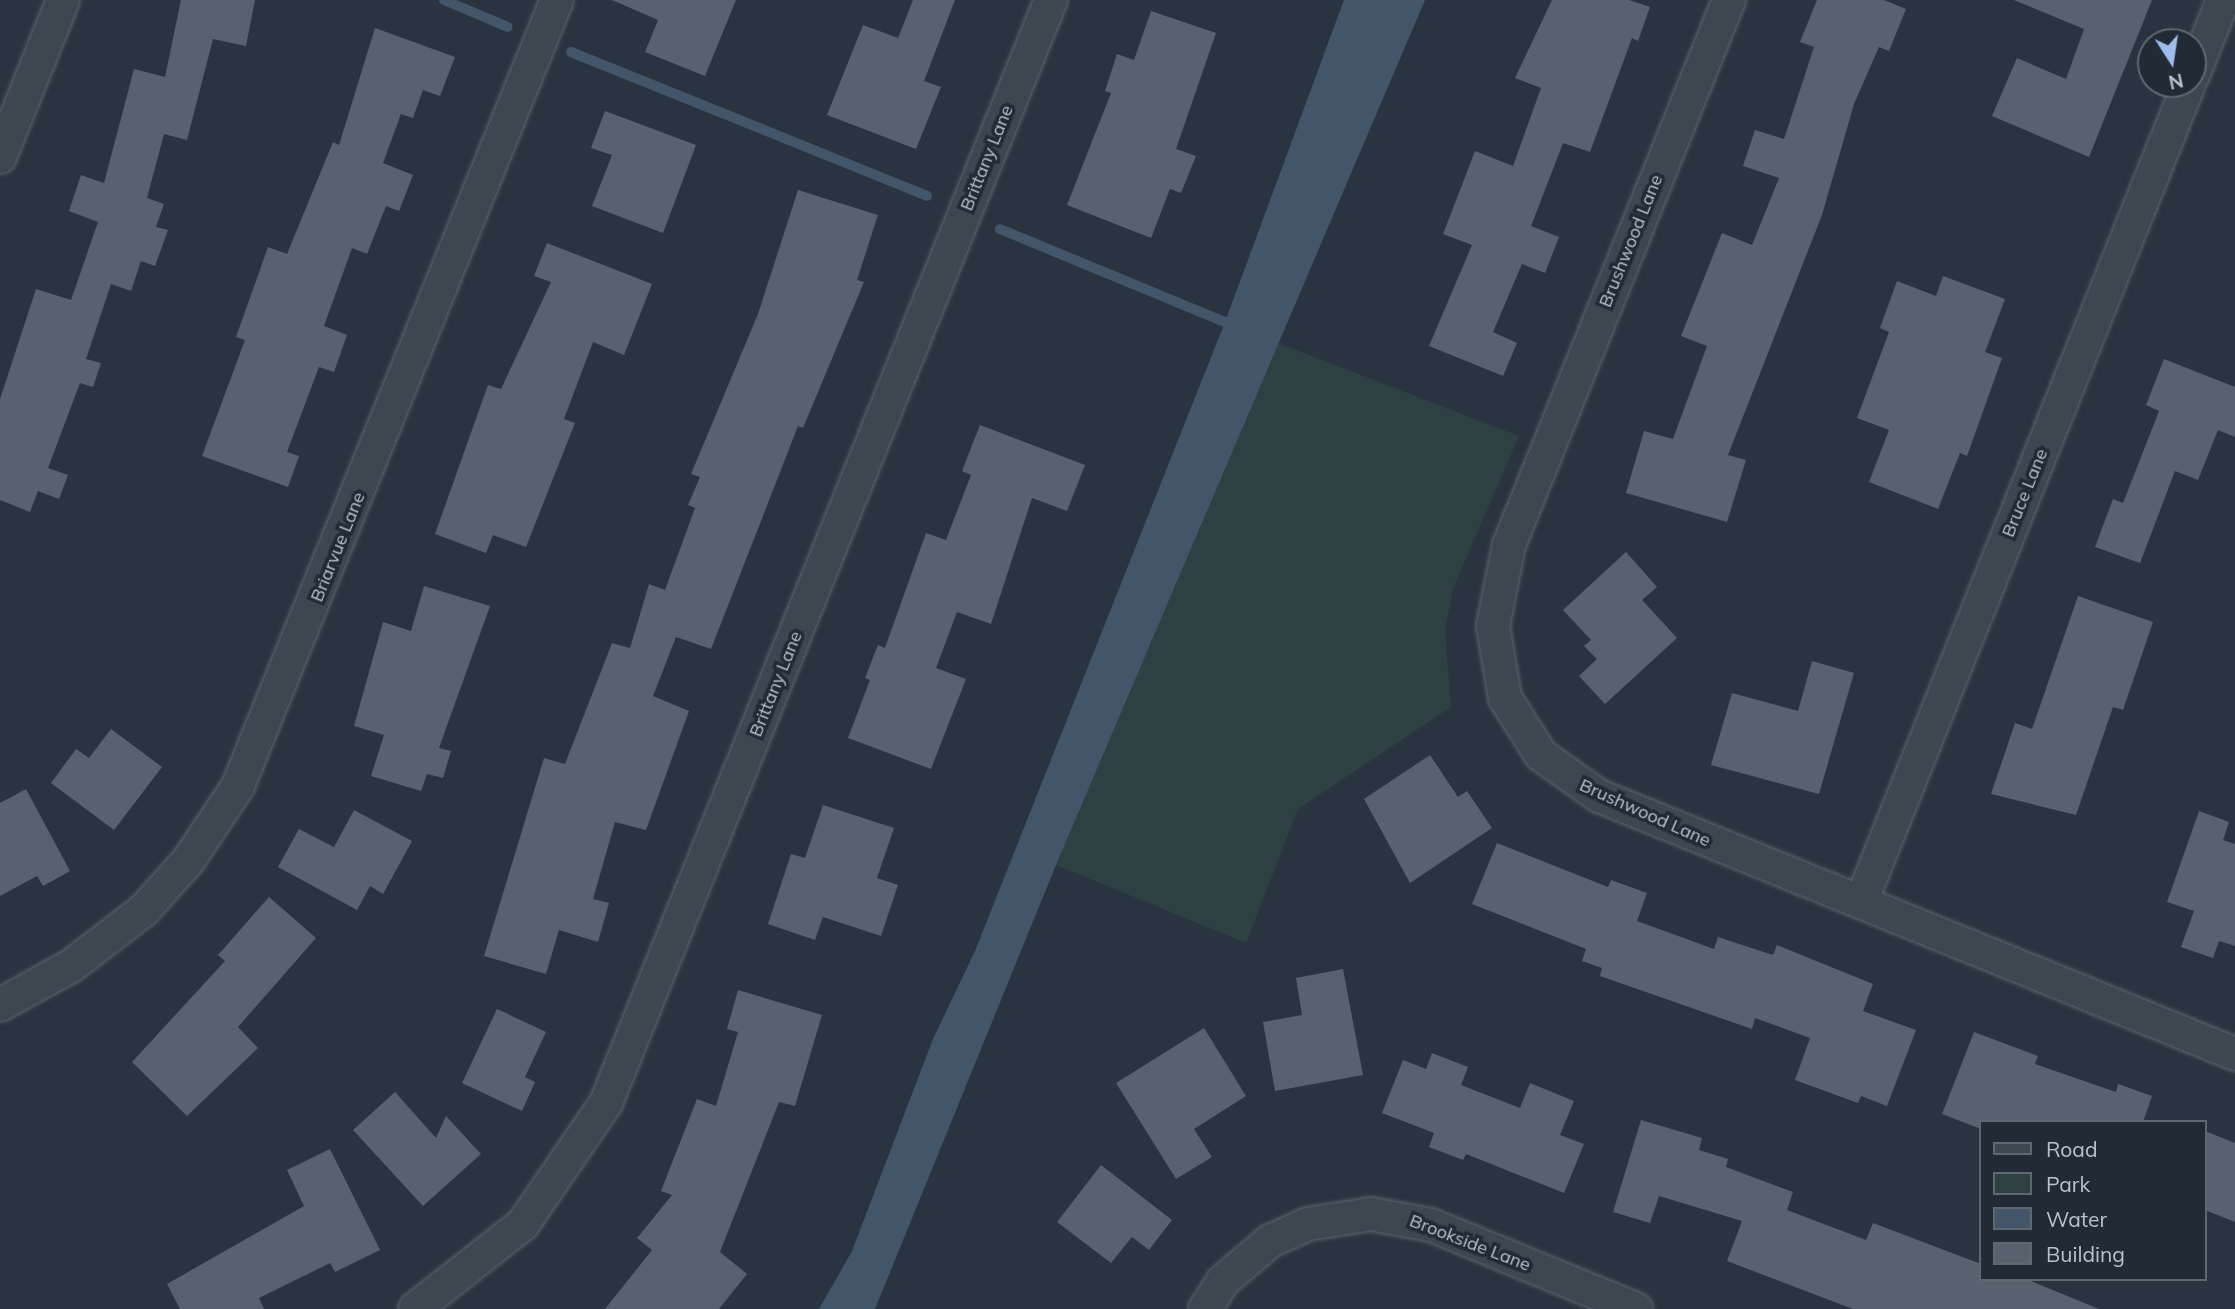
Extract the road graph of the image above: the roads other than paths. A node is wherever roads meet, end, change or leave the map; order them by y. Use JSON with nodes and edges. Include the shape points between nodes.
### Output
{"nodes":[{"id":1,"x":63,"y":0,"type":"edge"},
{"id":2,"x":556,"y":0,"type":"edge"},
{"id":3,"x":1051,"y":0,"type":"edge"},
{"id":4,"x":1729,"y":0,"type":"edge"},
{"id":5,"x":2223,"y":0,"type":"edge"},
{"id":6,"x":2207,"y":40,"type":"edge"},
{"id":7,"x":2183,"y":98,"type":"edge"},
{"id":8,"x":0,"y":158,"type":"edge"},
{"id":9,"x":1861,"y":902,"type":"junction"},
{"id":10,"x":0,"y":1005,"type":"edge"},
{"id":11,"x":2235,"y":1054,"type":"edge"},
{"id":12,"x":415,"y":1309,"type":"edge"},
{"id":13,"x":1205,"y":1309,"type":"edge"},
{"id":14,"x":1636,"y":1309,"type":"edge"}],
"edges":[{"from":1,"to":8,"type":"street"},
{"from":2,"to":10,"type":"street","name":"Briarvue Lane","via":[[238,786],[188,861],[136,917],[71,967]]},
{"from":3,"to":12,"type":"street","name":"Brittany Lane","via":[[606,1103],[523,1224]]},
{"from":4,"to":9,"type":"street","name":"Brushwood Lane","via":[[1509,545],[1494,602],[1497,675],[1528,739],[1574,782]]},
{"from":5,"to":6,"type":"street"},
{"from":7,"to":9,"type":"street","name":"Bruce Lane"},
{"from":9,"to":11,"type":"street","name":"Brushwood Lane"},
{"from":13,"to":14,"type":"street","name":"Brookside Lane","via":[[1223,1281],[1270,1241],[1308,1224],[1371,1214],[1431,1225]]}]}
